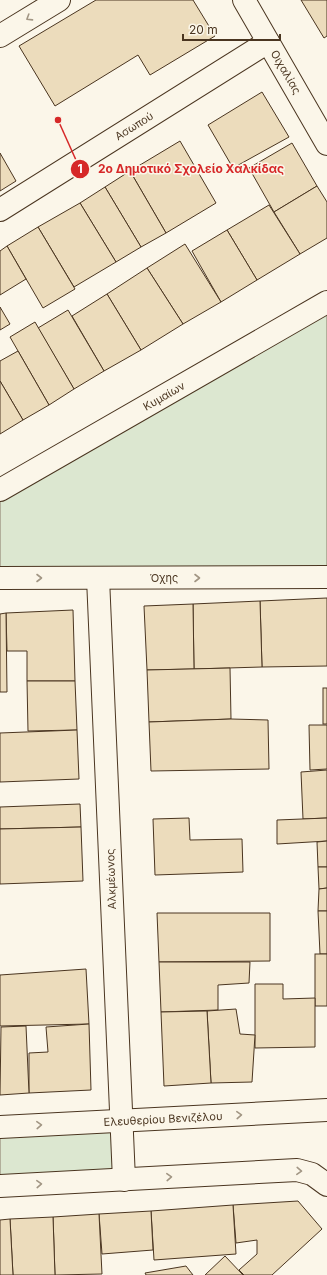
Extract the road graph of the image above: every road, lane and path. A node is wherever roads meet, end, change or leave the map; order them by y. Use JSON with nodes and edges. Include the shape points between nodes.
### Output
{"nodes":[{"id":1,"x":59,"y":0,"type":"edge"},
{"id":2,"x":244,"y":0,"type":"edge"},
{"id":3,"x":0,"y":36,"type":"edge"},
{"id":4,"x":268,"y":42,"type":"junction"},
{"id":5,"x":327,"y":144,"type":"edge"},
{"id":6,"x":0,"y":210,"type":"edge"},
{"id":7,"x":327,"y":302,"type":"edge"},
{"id":8,"x":0,"y":490,"type":"edge"},
{"id":9,"x":327,"y":577,"type":"edge"},
{"id":10,"x":0,"y":578,"type":"edge"},
{"id":11,"x":98,"y":578,"type":"junction"},
{"id":12,"x":327,"y":1110,"type":"edge"},
{"id":13,"x":121,"y":1121,"type":"junction"},
{"id":14,"x":0,"y":1127,"type":"edge"},
{"id":15,"x":124,"y":1180,"type":"junction"},
{"id":16,"x":327,"y":1185,"type":"edge"},
{"id":17,"x":0,"y":1186,"type":"edge"}],
"edges":[{"from":1,"to":3,"type":"street","one_way":true},
{"from":2,"to":4,"type":"street","name":"Οιχαλίας"},
{"from":4,"to":5,"type":"street","name":"Οιχαλίας"},
{"from":4,"to":6,"type":"street","name":"Ασωπού"},
{"from":7,"to":8,"type":"street","name":"Κυμαίων"},
{"from":11,"to":9,"type":"street","name":"Όχης","one_way":true},
{"from":10,"to":11,"type":"street","name":"Όχης","one_way":true},
{"from":11,"to":13,"type":"street","name":"Αλκμέωνος"},
{"from":13,"to":12,"type":"street","name":"Ελευθερίου Βενιζέλου","one_way":true},
{"from":14,"to":13,"type":"street","name":"Ελευθερίου Βενιζέλου","one_way":true},
{"from":13,"to":15,"type":"street","name":"Αλκμέωνος"},
{"from":15,"to":16,"type":"street","one_way":true,"via":[[297,1170],[312,1174]]},
{"from":17,"to":15,"type":"street","one_way":true}]}
